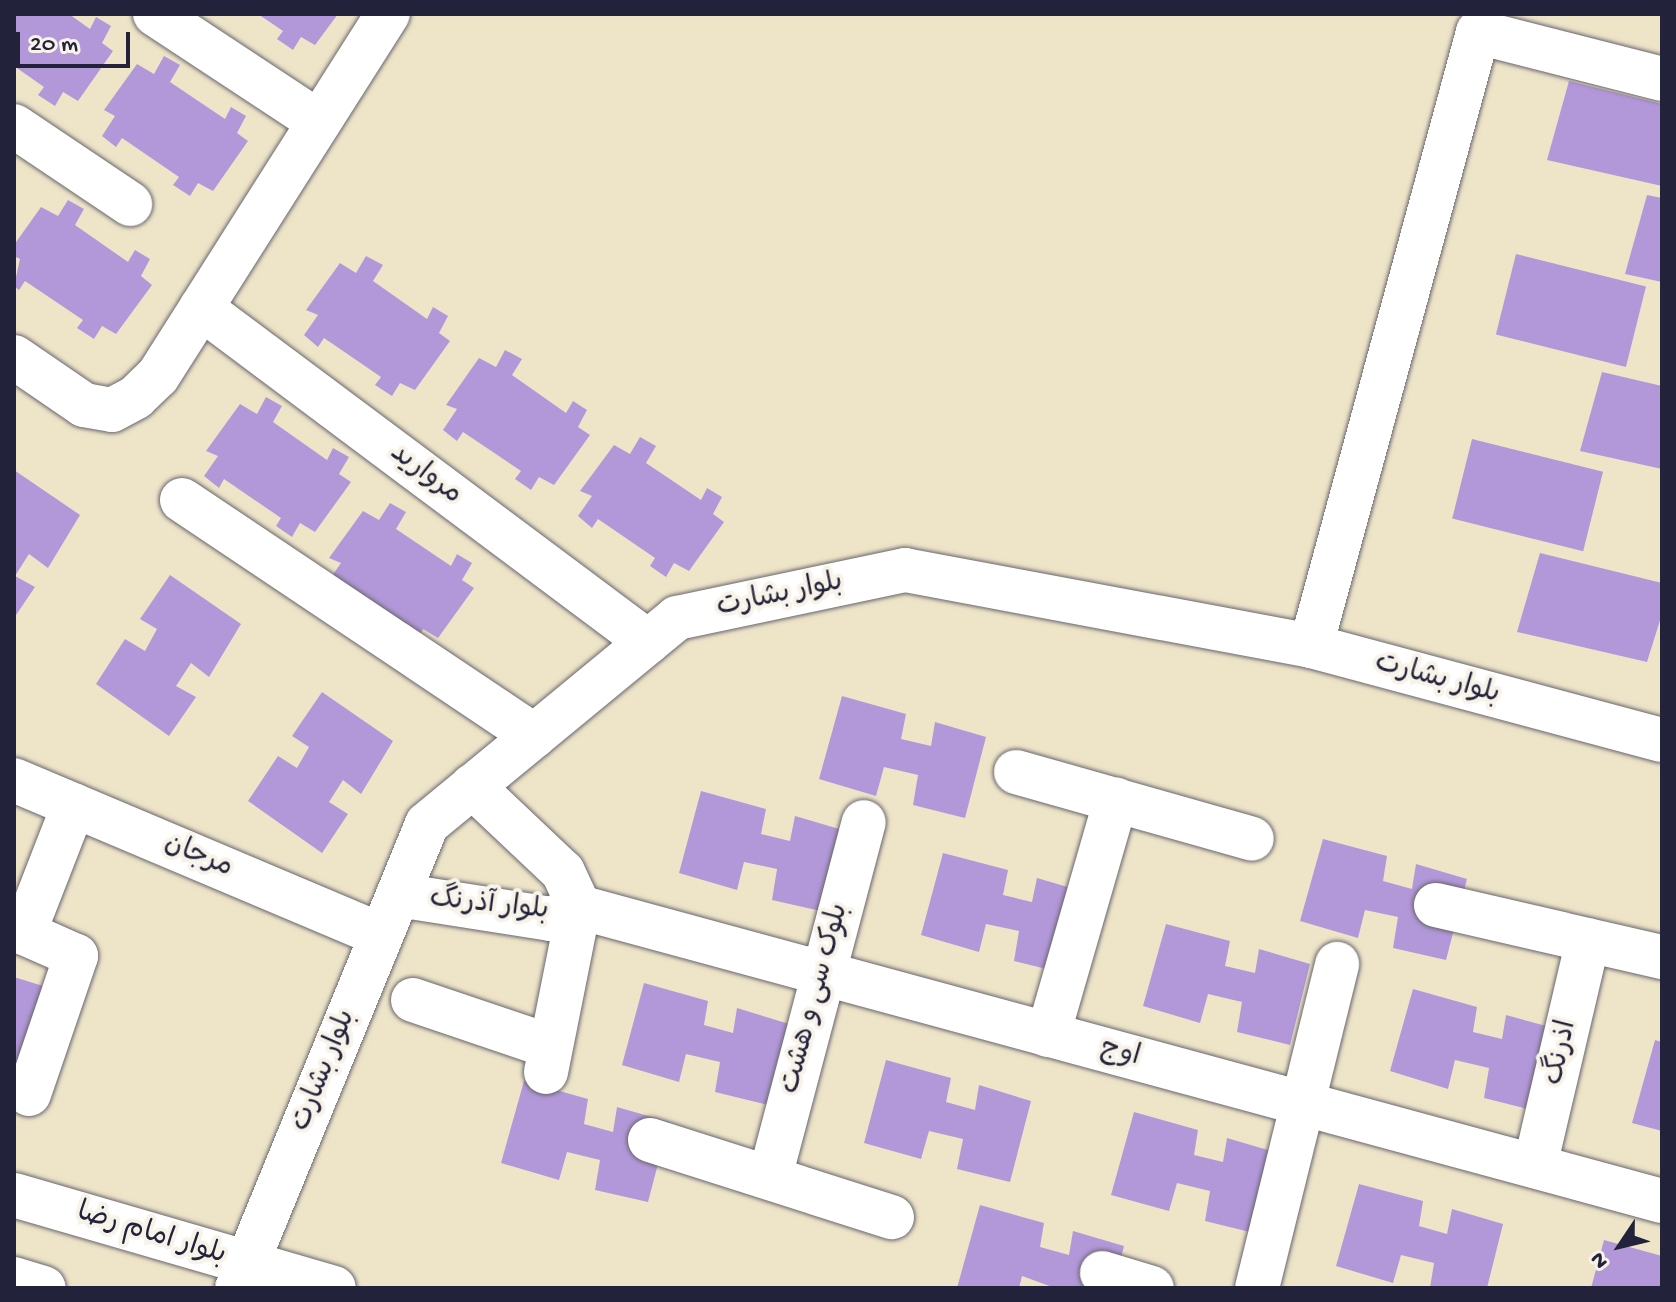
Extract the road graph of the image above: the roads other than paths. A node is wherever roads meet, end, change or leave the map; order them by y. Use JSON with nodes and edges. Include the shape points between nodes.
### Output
{"nodes":[{"id":1,"x":155,"y":14,"type":"edge"},
{"id":2,"x":388,"y":14,"type":"edge"},
{"id":3,"x":1662,"y":79,"type":"edge"},
{"id":4,"x":319,"y":122,"type":"junction"},
{"id":5,"x":14,"y":126,"type":"edge"},
{"id":6,"x":130,"y":204,"type":"dead end"},
{"id":7,"x":201,"y":308,"type":"junction"},
{"id":8,"x":14,"y":357,"type":"edge"},
{"id":9,"x":182,"y":500,"type":"dead end"},
{"id":10,"x":648,"y":642,"type":"junction"},
{"id":11,"x":1311,"y":646,"type":"junction"},
{"id":12,"x":534,"y":736,"type":"junction"},
{"id":13,"x":1662,"y":740,"type":"edge"},
{"id":14,"x":1016,"y":772,"type":"dead end"},
{"id":15,"x":14,"y":780,"type":"edge"},
{"id":16,"x":472,"y":786,"type":"junction"},
{"id":17,"x":1116,"y":800,"type":"junction"},
{"id":18,"x":74,"y":805,"type":"junction"},
{"id":19,"x":864,"y":822,"type":"dead end"},
{"id":20,"x":1252,"y":839,"type":"dead end"},
{"id":21,"x":398,"y":895,"type":"junction"},
{"id":22,"x":1436,"y":905,"type":"dead end"},
{"id":23,"x":579,"y":907,"type":"junction"},
{"id":24,"x":381,"y":935,"type":"junction"},
{"id":25,"x":1588,"y":940,"type":"junction"},
{"id":26,"x":1662,"y":957,"type":"edge"},
{"id":27,"x":1337,"y":964,"type":"dead end"},
{"id":28,"x":820,"y":973,"type":"junction"},
{"id":29,"x":413,"y":1000,"type":"dead end"},
{"id":30,"x":1048,"y":1035,"type":"junction"},
{"id":31,"x":29,"y":1094,"type":"dead end"},
{"id":32,"x":1300,"y":1102,"type":"junction"},
{"id":33,"x":650,"y":1140,"type":"dead end"},
{"id":34,"x":1535,"y":1166,"type":"junction"},
{"id":35,"x":770,"y":1177,"type":"junction"},
{"id":36,"x":14,"y":1195,"type":"edge"},
{"id":37,"x":1662,"y":1201,"type":"edge"},
{"id":38,"x":892,"y":1217,"type":"dead end"},
{"id":39,"x":1102,"y":1273,"type":"dead end"},
{"id":40,"x":241,"y":1276,"type":"edge"},
{"id":41,"x":14,"y":1279,"type":"edge"},
{"id":42,"x":44,"y":1288,"type":"edge"},
{"id":43,"x":334,"y":1288,"type":"edge"},
{"id":44,"x":1152,"y":1288,"type":"edge"},
{"id":45,"x":1257,"y":1288,"type":"edge"}],
"edges":[{"from":1,"to":4,"type":"street"},
{"from":2,"to":4,"type":"street"},
{"from":3,"to":11,"type":"street","via":[[1478,32]]},
{"from":4,"to":7,"type":"street"},
{"from":5,"to":6,"type":"street"},
{"from":7,"to":8,"type":"street","via":[[158,376],[112,410],[84,405]]},
{"from":7,"to":10,"type":"street","name":"مروارید"},
{"from":9,"to":12,"type":"street"},
{"from":10,"to":11,"type":"street","name":"بلوار بشارت","via":[[677,618],[905,570]]},
{"from":10,"to":12,"type":"street","name":"بلوار بشارت"},
{"from":11,"to":13,"type":"street","name":"بلوار بشارت"},
{"from":12,"to":16,"type":"street","name":"بلوار بشارت"},
{"from":14,"to":17,"type":"street"},
{"from":15,"to":18,"type":"street","name":"مرجان"},
{"from":16,"to":21,"type":"street","name":"بلوار بشارت","via":[[427,824]]},
{"from":16,"to":23,"type":"street","via":[[563,872]]},
{"from":17,"to":20,"type":"street"},
{"from":17,"to":30,"type":"street"},
{"from":18,"to":24,"type":"street","name":"مرجان"},
{"from":18,"to":31,"type":"street","via":[[24,933],[76,956]]},
{"from":19,"to":28,"type":"street","name":"بلوک سی و هشت"},
{"from":21,"to":23,"type":"street","name":"بلوار آذرنگ","via":[[551,919]]},
{"from":21,"to":24,"type":"street","name":"بلوار بشارت"},
{"from":22,"to":25,"type":"street"},
{"from":23,"to":28,"type":"street","name":"اوج"},
{"from":23,"to":29,"type":"street","via":[[547,1059]]},
{"from":24,"to":40,"type":"street","name":"بلوار بشارت"},
{"from":25,"to":26,"type":"street"},
{"from":25,"to":34,"type":"street","name":"اذرنگ"},
{"from":27,"to":32,"type":"street"},
{"from":28,"to":30,"type":"street","name":"اوج"},
{"from":28,"to":35,"type":"street","name":"بلوک سی و هشت"},
{"from":30,"to":32,"type":"street","name":"اوج"},
{"from":32,"to":34,"type":"street","name":"اوج"},
{"from":32,"to":45,"type":"street"},
{"from":33,"to":35,"type":"street"},
{"from":34,"to":37,"type":"street","name":"اوج"},
{"from":35,"to":38,"type":"street"},
{"from":36,"to":40,"type":"street","name":"بلوار امام رضا"},
{"from":39,"to":44,"type":"street"},
{"from":40,"to":43,"type":"street","name":"بلوار امام رضا"},
{"from":41,"to":42,"type":"street"}]}
